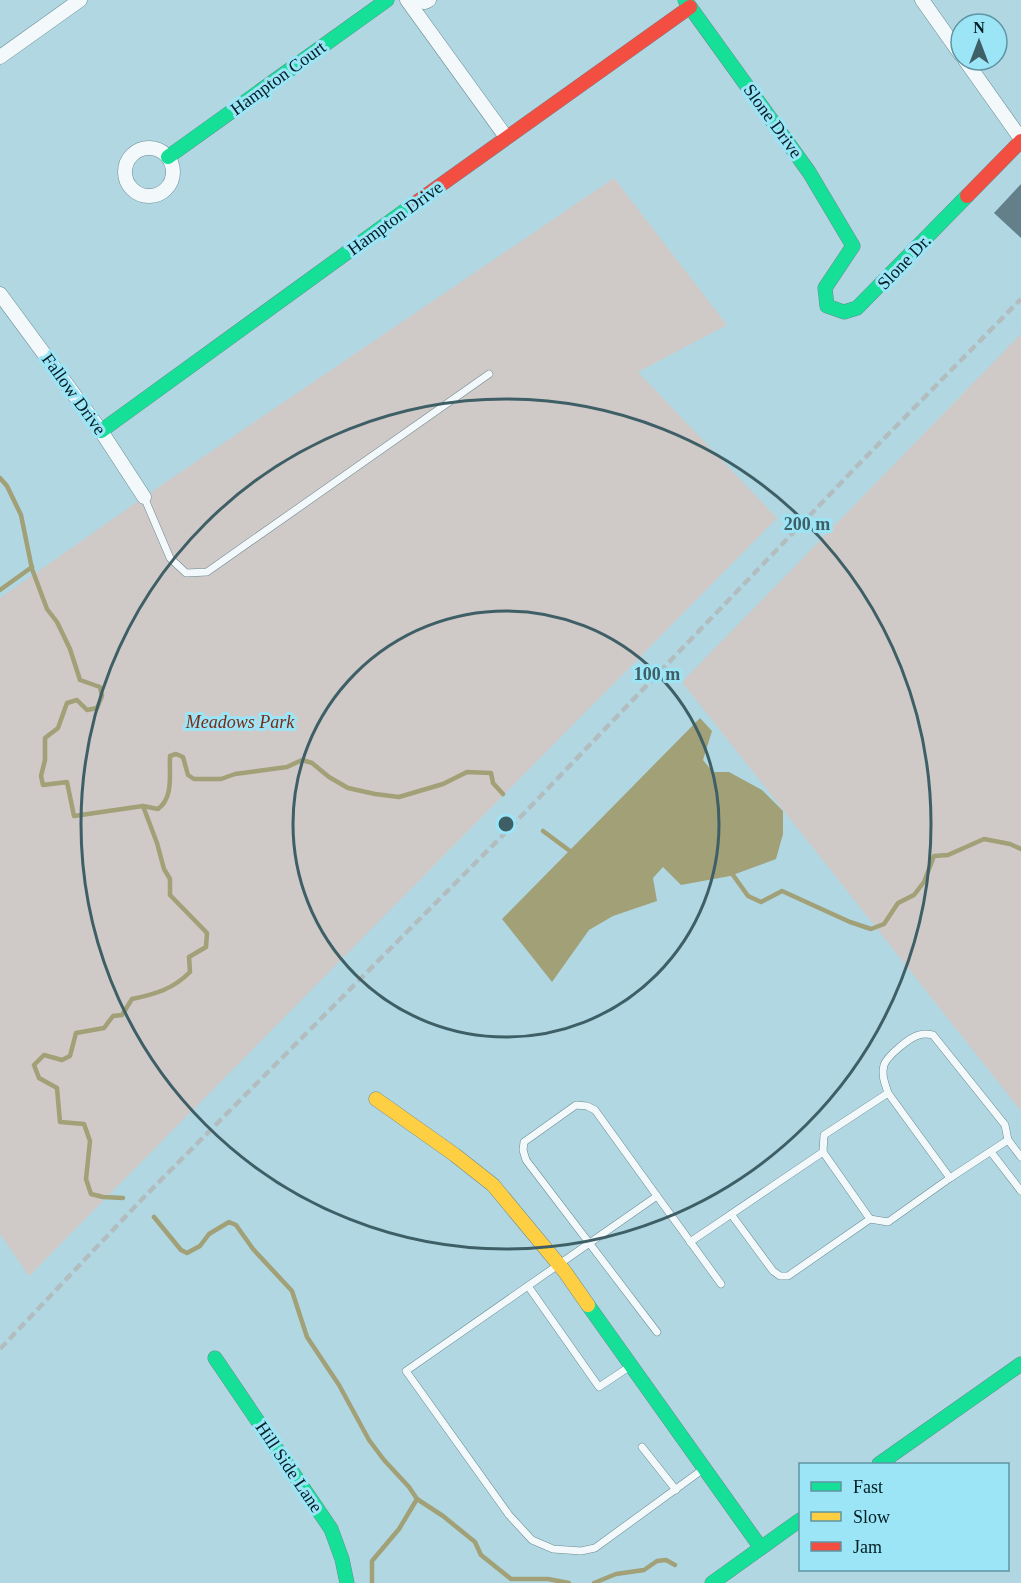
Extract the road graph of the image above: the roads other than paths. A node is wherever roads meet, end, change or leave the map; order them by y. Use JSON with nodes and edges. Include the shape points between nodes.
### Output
{"nodes":[{"id":1,"x":80,"y":0,"type":"edge"},
{"id":2,"x":387,"y":0,"type":"edge"},
{"id":3,"x":408,"y":0,"type":"edge"},
{"id":4,"x":429,"y":0,"type":"edge"},
{"id":5,"x":922,"y":0,"type":"edge"},
{"id":6,"x":688,"y":3,"type":"edge"},
{"id":7,"x":949,"y":38,"type":"edge"},
{"id":8,"x":0,"y":57,"type":"edge"},
{"id":9,"x":973,"y":72,"type":"edge"},
{"id":10,"x":506,"y":137,"type":"junction"},
{"id":11,"x":1021,"y":140,"type":"edge"},
{"id":12,"x":168,"y":157,"type":"dead end"},
{"id":13,"x":853,"y":246,"type":"joint"},
{"id":14,"x":0,"y":294,"type":"edge"},
{"id":15,"x":489,"y":374,"type":"dead end"},
{"id":16,"x":101,"y":431,"type":"junction"},
{"id":17,"x":144,"y":497,"type":"joint"},
{"id":18,"x":888,"y":1092,"type":"junction"},
{"id":19,"x":376,"y":1099,"type":"dead end"},
{"id":20,"x":1008,"y":1140,"type":"junction"},
{"id":21,"x":823,"y":1152,"type":"junction"},
{"id":22,"x":991,"y":1152,"type":"junction"},
{"id":23,"x":1021,"y":1157,"type":"edge"},
{"id":24,"x":950,"y":1178,"type":"junction"},
{"id":25,"x":1021,"y":1191,"type":"edge"},
{"id":26,"x":657,"y":1196,"type":"junction"},
{"id":27,"x":731,"y":1214,"type":"junction"},
{"id":28,"x":870,"y":1219,"type":"junction"},
{"id":29,"x":690,"y":1242,"type":"junction"},
{"id":30,"x":588,"y":1243,"type":"junction"},
{"id":31,"x":559,"y":1264,"type":"junction"},
{"id":32,"x":721,"y":1284,"type":"dead end"},
{"id":33,"x":528,"y":1286,"type":"junction"},
{"id":34,"x":657,"y":1332,"type":"dead end"},
{"id":35,"x":215,"y":1358,"type":"dead end"},
{"id":36,"x":1021,"y":1364,"type":"edge"},
{"id":37,"x":631,"y":1365,"type":"junction"},
{"id":38,"x":642,"y":1447,"type":"dead end"},
{"id":39,"x":880,"y":1463,"type":"edge"},
{"id":40,"x":704,"y":1469,"type":"junction"},
{"id":41,"x":676,"y":1490,"type":"junction"},
{"id":42,"x":799,"y":1521,"type":"edge"},
{"id":43,"x":761,"y":1548,"type":"junction"},
{"id":44,"x":347,"y":1583,"type":"edge"},
{"id":45,"x":712,"y":1583,"type":"edge"}],
"edges":[{"from":1,"to":8,"type":"street"},
{"from":2,"to":12,"type":"street","name":"Hampton Court"},
{"from":3,"to":4,"type":"street"},
{"from":3,"to":10,"type":"street"},
{"from":5,"to":7,"type":"street"},
{"from":6,"to":10,"type":"street","name":"Hampton Drive"},
{"from":6,"to":13,"type":"street","name":"Slone Drive","via":[[809,172]]},
{"from":9,"to":11,"type":"street"},
{"from":10,"to":16,"type":"street","name":"Hampton Drive"},
{"from":11,"to":13,"type":"street","name":"Slone Dr.","via":[[867,299],[854,311],[839,313],[827,306],[825,288]]},
{"from":14,"to":16,"type":"street","name":"Fallow Drive"},
{"from":15,"to":17,"type":"lane","via":[[207,572],[186,573],[170,558]]},
{"from":16,"to":17,"type":"street","name":"Fallow Drive"},
{"from":18,"to":20,"type":"lane","via":[[883,1078],[888,1057],[917,1035],[933,1035],[1005,1125]]},
{"from":18,"to":21,"type":"lane","via":[[824,1135]]},
{"from":18,"to":24,"type":"lane"},
{"from":19,"to":31,"type":"street","via":[[493,1185]]},
{"from":20,"to":22,"type":"lane"},
{"from":20,"to":23,"type":"lane"},
{"from":21,"to":27,"type":"lane"},
{"from":21,"to":28,"type":"lane"},
{"from":22,"to":24,"type":"lane"},
{"from":22,"to":25,"type":"lane"},
{"from":24,"to":28,"type":"lane","via":[[888,1222]]},
{"from":26,"to":29,"type":"lane"},
{"from":26,"to":30,"type":"lane"},
{"from":26,"to":30,"type":"lane","via":[[595,1110],[576,1106],[524,1142],[523,1150],[526,1160]]},
{"from":27,"to":28,"type":"lane","via":[[780,1276],[789,1275]]},
{"from":27,"to":29,"type":"lane"},
{"from":29,"to":32,"type":"lane"},
{"from":30,"to":31,"type":"lane"},
{"from":30,"to":34,"type":"lane"},
{"from":31,"to":33,"type":"lane"},
{"from":31,"to":37,"type":"street"},
{"from":33,"to":37,"type":"lane","via":[[599,1386]]},
{"from":33,"to":41,"type":"lane","via":[[406,1371],[502,1506],[532,1540],[553,1549],[581,1551],[595,1548]]},
{"from":35,"to":44,"type":"street","name":"Hill Side Lane","via":[[331,1529]]},
{"from":36,"to":39,"type":"street"},
{"from":37,"to":40,"type":"street"},
{"from":38,"to":41,"type":"lane"},
{"from":40,"to":41,"type":"lane"},
{"from":40,"to":43,"type":"street"},
{"from":42,"to":43,"type":"street"},
{"from":43,"to":45,"type":"street"}]}
